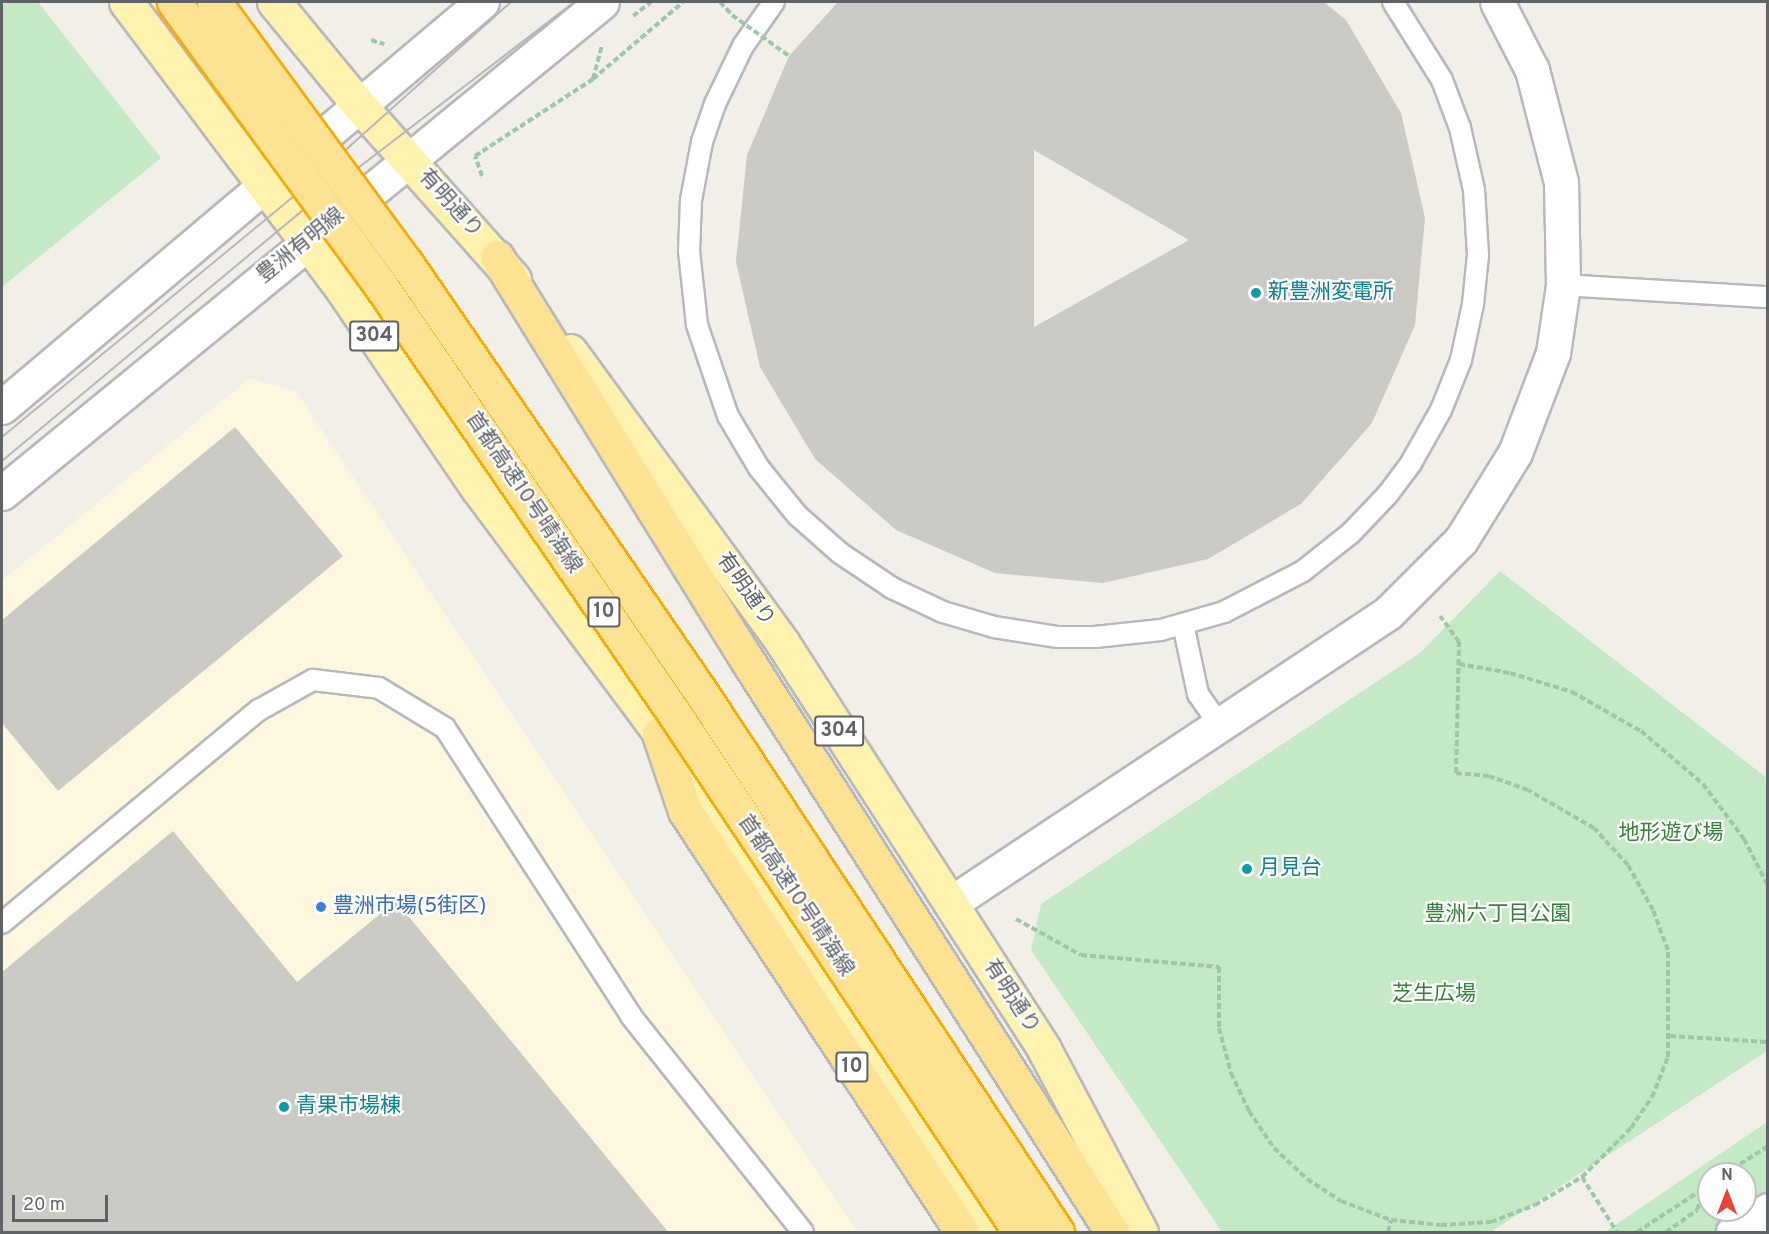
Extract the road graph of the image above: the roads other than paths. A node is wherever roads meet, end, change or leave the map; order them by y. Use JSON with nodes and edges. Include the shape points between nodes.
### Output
{"nodes":[{"id":1,"x":126,"y":2,"type":"edge"},
{"id":2,"x":174,"y":2,"type":"edge"},
{"id":3,"x":214,"y":2,"type":"edge"},
{"id":4,"x":274,"y":2,"type":"edge"},
{"id":5,"x":482,"y":2,"type":"edge"},
{"id":6,"x":602,"y":2,"type":"edge"},
{"id":7,"x":774,"y":2,"type":"edge"},
{"id":8,"x":1393,"y":2,"type":"edge"},
{"id":9,"x":1497,"y":2,"type":"edge"},
{"id":10,"x":359,"y":105,"type":"junction"},
{"id":11,"x":410,"y":159,"type":"junction"},
{"id":12,"x":265,"y":185,"type":"junction"},
{"id":13,"x":306,"y":241,"type":"junction"},
{"id":14,"x":497,"y":257,"type":"junction"},
{"id":15,"x":1563,"y":285,"type":"junction"},
{"id":16,"x":1767,"y":297,"type":"edge"},
{"id":17,"x":2,"y":407,"type":"edge"},
{"id":18,"x":2,"y":493,"type":"edge"},
{"id":19,"x":1183,"y":624,"type":"junction"},
{"id":20,"x":1220,"y":725,"type":"junction"},
{"id":21,"x":659,"y":734,"type":"junction"},
{"id":22,"x":951,"y":903,"type":"junction"},
{"id":23,"x":2,"y":923,"type":"edge"},
{"id":24,"x":1767,"y":1210,"type":"edge"},
{"id":25,"x":803,"y":1233,"type":"edge"},
{"id":26,"x":962,"y":1233,"type":"edge"},
{"id":27,"x":996,"y":1233,"type":"edge"},
{"id":28,"x":1020,"y":1233,"type":"edge"},
{"id":29,"x":1057,"y":1233,"type":"edge"},
{"id":30,"x":1112,"y":1233,"type":"edge"},
{"id":31,"x":1141,"y":1233,"type":"edge"},
{"id":32,"x":1733,"y":1233,"type":"edge"}],
"edges":[{"from":1,"to":12,"type":"main road","number":"304"},
{"from":2,"to":28,"type":"highway","name":"首都高速10号晴海線","number":"10","bridge":true,"via":[[386,293],[674,714]]},
{"from":3,"to":29,"type":"highway","name":"首都高速10号晴海線","number":"10","bridge":true,"via":[[406,263],[695,684]]},
{"from":4,"to":10,"type":"main road","name":"有明通り","number":"304"},
{"from":5,"to":10,"type":"main road"},
{"from":6,"to":11,"type":"main road","name":"豊洲有明線"},
{"from":7,"to":19,"type":"lane","via":[[743,45],[715,104],[696,170],[689,224],[693,299],[703,349],[728,416],[759,468],[797,515],[840,554],[892,588],[943,612],[994,627],[1058,637],[1125,635]]},
{"from":8,"to":19,"type":"lane","via":[[1442,80],[1460,128],[1471,174],[1477,272],[1461,360],[1441,410],[1412,463],[1351,533],[1279,585],[1224,612]]},
{"from":9,"to":15,"type":"main road","via":[[1532,70],[1550,125],[1561,182]]},
{"from":10,"to":11,"type":"main road","name":"有明通り","number":"304"},
{"from":10,"to":12,"type":"main road"},
{"from":11,"to":13,"type":"main road","name":"豊洲有明線"},
{"from":11,"to":14,"type":"main road","name":"有明通り","number":"304"},
{"from":12,"to":13,"type":"main road","number":"304"},
{"from":12,"to":17,"type":"main road"},
{"from":13,"to":18,"type":"main road","name":"豊洲有明線"},
{"from":13,"to":21,"type":"main road","number":"304","via":[[478,489]]},
{"from":14,"to":22,"type":"main road","name":"有明通り","number":"304","via":[[639,442],[782,642]]},
{"from":14,"to":30,"type":"highway","via":[[747,660]]},
{"from":15,"to":16,"type":"lane"},
{"from":15,"to":20,"type":"main road","via":[[1553,353],[1515,453],[1461,540],[1388,613]]},
{"from":19,"to":20,"type":"lane","via":[[1198,694]]},
{"from":20,"to":22,"type":"main road"},
{"from":21,"to":26,"type":"highway","number":"10","via":[[685,811]]},
{"from":21,"to":27,"type":"main road","number":"304","via":[[706,795]]},
{"from":22,"to":31,"type":"main road","name":"有明通り","number":"304","via":[[1044,1048]]},
{"from":23,"to":25,"type":"lane","via":[[259,710],[313,680],[379,688],[445,728],[631,1016]]},
{"from":24,"to":32,"type":"main road"}]}
